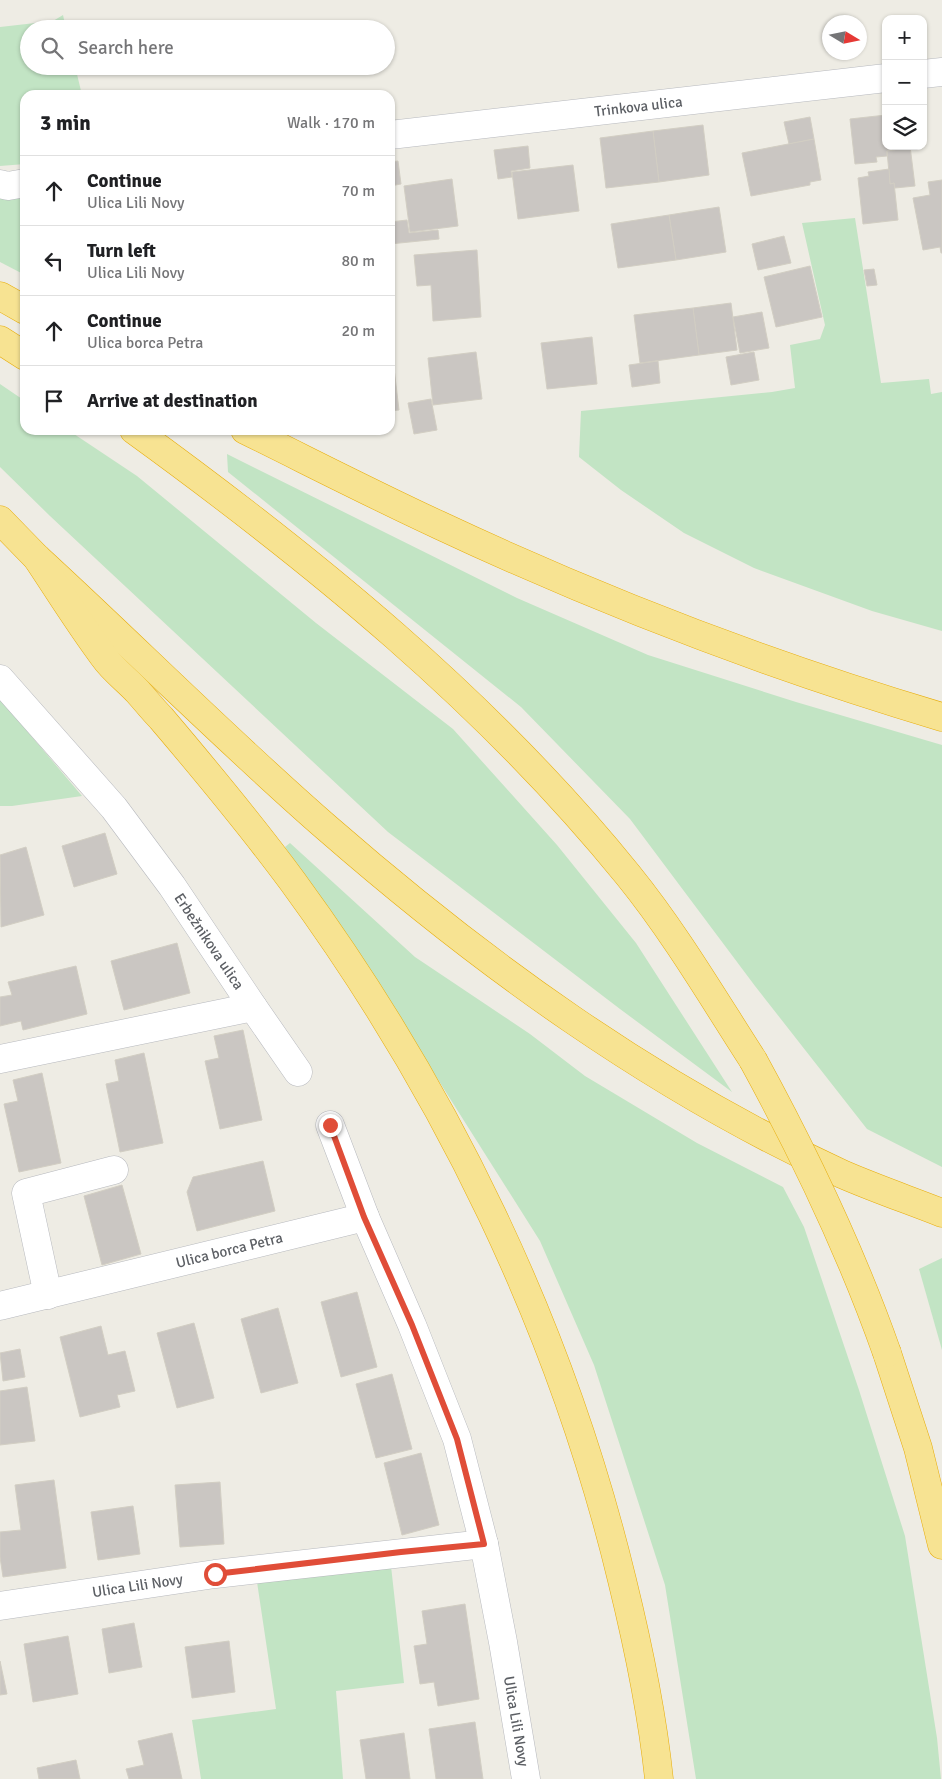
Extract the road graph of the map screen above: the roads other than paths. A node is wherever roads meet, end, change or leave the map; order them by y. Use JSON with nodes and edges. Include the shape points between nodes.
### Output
{"nodes":[{"id":1,"x":942,"y":72,"type":"edge"},
{"id":2,"x":927,"y":74,"type":"edge"},
{"id":3,"x":882,"y":78,"type":"edge"},
{"id":4,"x":395,"y":134,"type":"edge"},
{"id":5,"x":0,"y":184,"type":"edge"},
{"id":6,"x":20,"y":185,"type":"edge"},
{"id":7,"x":0,"y":296,"type":"edge"},
{"id":8,"x":20,"y":307,"type":"edge"},
{"id":9,"x":0,"y":340,"type":"edge"},
{"id":10,"x":20,"y":353,"type":"edge"},
{"id":11,"x":141,"y":435,"type":"edge"},
{"id":12,"x":255,"y":435,"type":"edge"},
{"id":13,"x":0,"y":520,"type":"edge"},
{"id":14,"x":37,"y":558,"type":"junction"},
{"id":15,"x":0,"y":679,"type":"edge"},
{"id":16,"x":942,"y":717,"type":"edge"},
{"id":17,"x":253,"y":1007,"type":"junction"},
{"id":18,"x":0,"y":1060,"type":"edge"},
{"id":19,"x":298,"y":1072,"type":"dead end"},
{"id":20,"x":330,"y":1125,"type":"dead end"},
{"id":21,"x":114,"y":1170,"type":"dead end"},
{"id":22,"x":942,"y":1213,"type":"edge"},
{"id":23,"x":364,"y":1217,"type":"junction"},
{"id":24,"x":48,"y":1295,"type":"junction"},
{"id":25,"x":0,"y":1306,"type":"edge"},
{"id":26,"x":484,"y":1544,"type":"junction"},
{"id":27,"x":942,"y":1545,"type":"edge"},
{"id":28,"x":0,"y":1606,"type":"edge"},
{"id":29,"x":526,"y":1779,"type":"edge"},
{"id":30,"x":660,"y":1779,"type":"edge"}],
"edges":[{"from":1,"to":2,"type":"street"},
{"from":3,"to":4,"type":"street","name":"Trinkova ulica"},
{"from":5,"to":6,"type":"street"},
{"from":7,"to":8,"type":"highway"},
{"from":9,"to":10,"type":"highway"},
{"from":11,"to":27,"type":"highway","bridge":true,"via":[[368,613],[478,711],[581,819],[673,936],[753,1060],[822,1192],[887,1352],[918,1448]]},
{"from":12,"to":16,"type":"highway","via":[[440,526],[644,613],[781,664]]},
{"from":13,"to":14,"type":"highway"},
{"from":14,"to":22,"type":"highway","via":[[326,827],[497,966],[619,1051],[724,1114],[843,1174]]},
{"from":14,"to":30,"type":"highway","via":[[106,660],[145,700],[246,822],[335,941],[415,1067],[485,1198],[545,1333],[593,1474],[631,1618]]},
{"from":15,"to":17,"type":"street","name":"Erbežnikova ulica","via":[[114,808],[172,886]]},
{"from":17,"to":18,"type":"street","name":"Erbežnikova ulica"},
{"from":17,"to":19,"type":"street"},
{"from":20,"to":23,"type":"street"},
{"from":21,"to":24,"type":"street","via":[[26,1193]]},
{"from":23,"to":24,"type":"street","name":"Ulica borca Petra"},
{"from":23,"to":26,"type":"street","name":"Ulica Lili Novy","via":[[412,1325],[457,1439]]},
{"from":24,"to":25,"type":"street","name":"Ulica borca Petra"},
{"from":26,"to":28,"type":"street","name":"Ulica Lili Novy","via":[[215,1574]]},
{"from":26,"to":29,"type":"street","name":"Ulica Lili Novy"}]}
